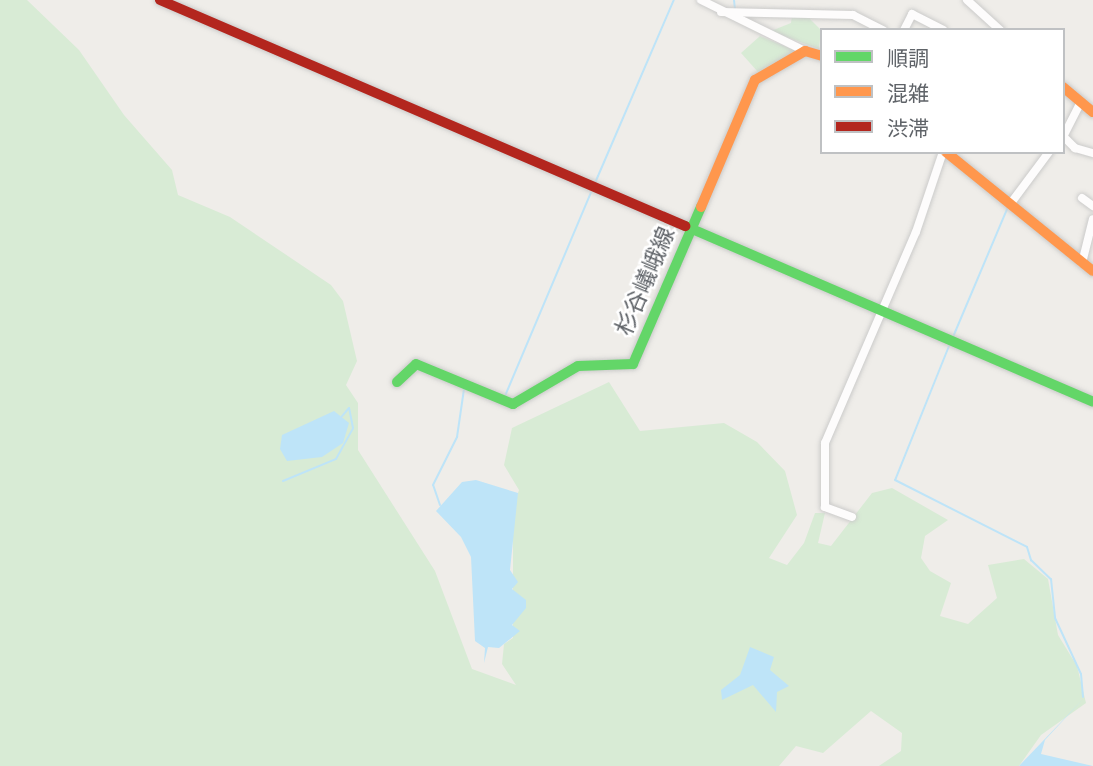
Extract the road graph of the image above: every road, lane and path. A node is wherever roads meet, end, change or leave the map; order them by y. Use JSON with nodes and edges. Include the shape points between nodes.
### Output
{"nodes":[{"id":1,"x":160,"y":0,"type":"edge"},
{"id":2,"x":701,"y":0,"type":"edge"},
{"id":3,"x":967,"y":0,"type":"edge"},
{"id":4,"x":721,"y":12,"type":"junction"},
{"id":5,"x":879,"y":28,"type":"edge"},
{"id":6,"x":905,"y":28,"type":"edge"},
{"id":7,"x":938,"y":28,"type":"edge"},
{"id":8,"x":998,"y":28,"type":"edge"},
{"id":9,"x":805,"y":51,"type":"junction"},
{"id":10,"x":820,"y":55,"type":"edge"},
{"id":11,"x":1065,"y":89,"type":"edge"},
{"id":12,"x":1081,"y":102,"type":"junction"},
{"id":13,"x":1093,"y":112,"type":"edge"},
{"id":14,"x":1065,"y":135,"type":"edge"},
{"id":15,"x":1065,"y":138,"type":"edge"},
{"id":16,"x":1093,"y":153,"type":"edge"},
{"id":17,"x":944,"y":154,"type":"edge"},
{"id":18,"x":948,"y":154,"type":"edge"},
{"id":19,"x":1048,"y":154,"type":"edge"},
{"id":20,"x":1082,"y":198,"type":"dead end"},
{"id":21,"x":1011,"y":203,"type":"junction"},
{"id":22,"x":1093,"y":206,"type":"edge"},
{"id":23,"x":1093,"y":219,"type":"edge"},
{"id":24,"x":691,"y":229,"type":"junction"},
{"id":25,"x":1082,"y":262,"type":"junction"},
{"id":26,"x":1093,"y":271,"type":"edge"},
{"id":27,"x":881,"y":312,"type":"junction"},
{"id":28,"x":397,"y":382,"type":"dead end"},
{"id":29,"x":1093,"y":402,"type":"edge"},
{"id":30,"x":852,"y":517,"type":"dead end"}],
"edges":[{"from":1,"to":24,"type":"street"},
{"from":2,"to":4,"type":"street"},
{"from":3,"to":8,"type":"street"},
{"from":4,"to":5,"type":"street","via":[[853,15]]},
{"from":4,"to":9,"type":"street"},
{"from":6,"to":7,"type":"street","via":[[912,14]]},
{"from":9,"to":10,"type":"street"},
{"from":9,"to":24,"type":"street","name":"杉谷嶬峨線","via":[[755,80]]},
{"from":11,"to":12,"type":"street"},
{"from":12,"to":13,"type":"street"},
{"from":12,"to":14,"type":"street"},
{"from":15,"to":16,"type":"street","via":[[1075,148]]},
{"from":17,"to":27,"type":"street"},
{"from":18,"to":21,"type":"street"},
{"from":19,"to":21,"type":"street"},
{"from":20,"to":22,"type":"street"},
{"from":21,"to":25,"type":"street"},
{"from":23,"to":25,"type":"street"},
{"from":24,"to":27,"type":"street"},
{"from":24,"to":28,"type":"street","name":"杉谷嶬峨線","via":[[633,364],[578,366],[513,404],[416,364],[412,374]]},
{"from":25,"to":26,"type":"street"},
{"from":27,"to":29,"type":"street"},
{"from":27,"to":30,"type":"street","via":[[823,450],[825,506]]}]}
